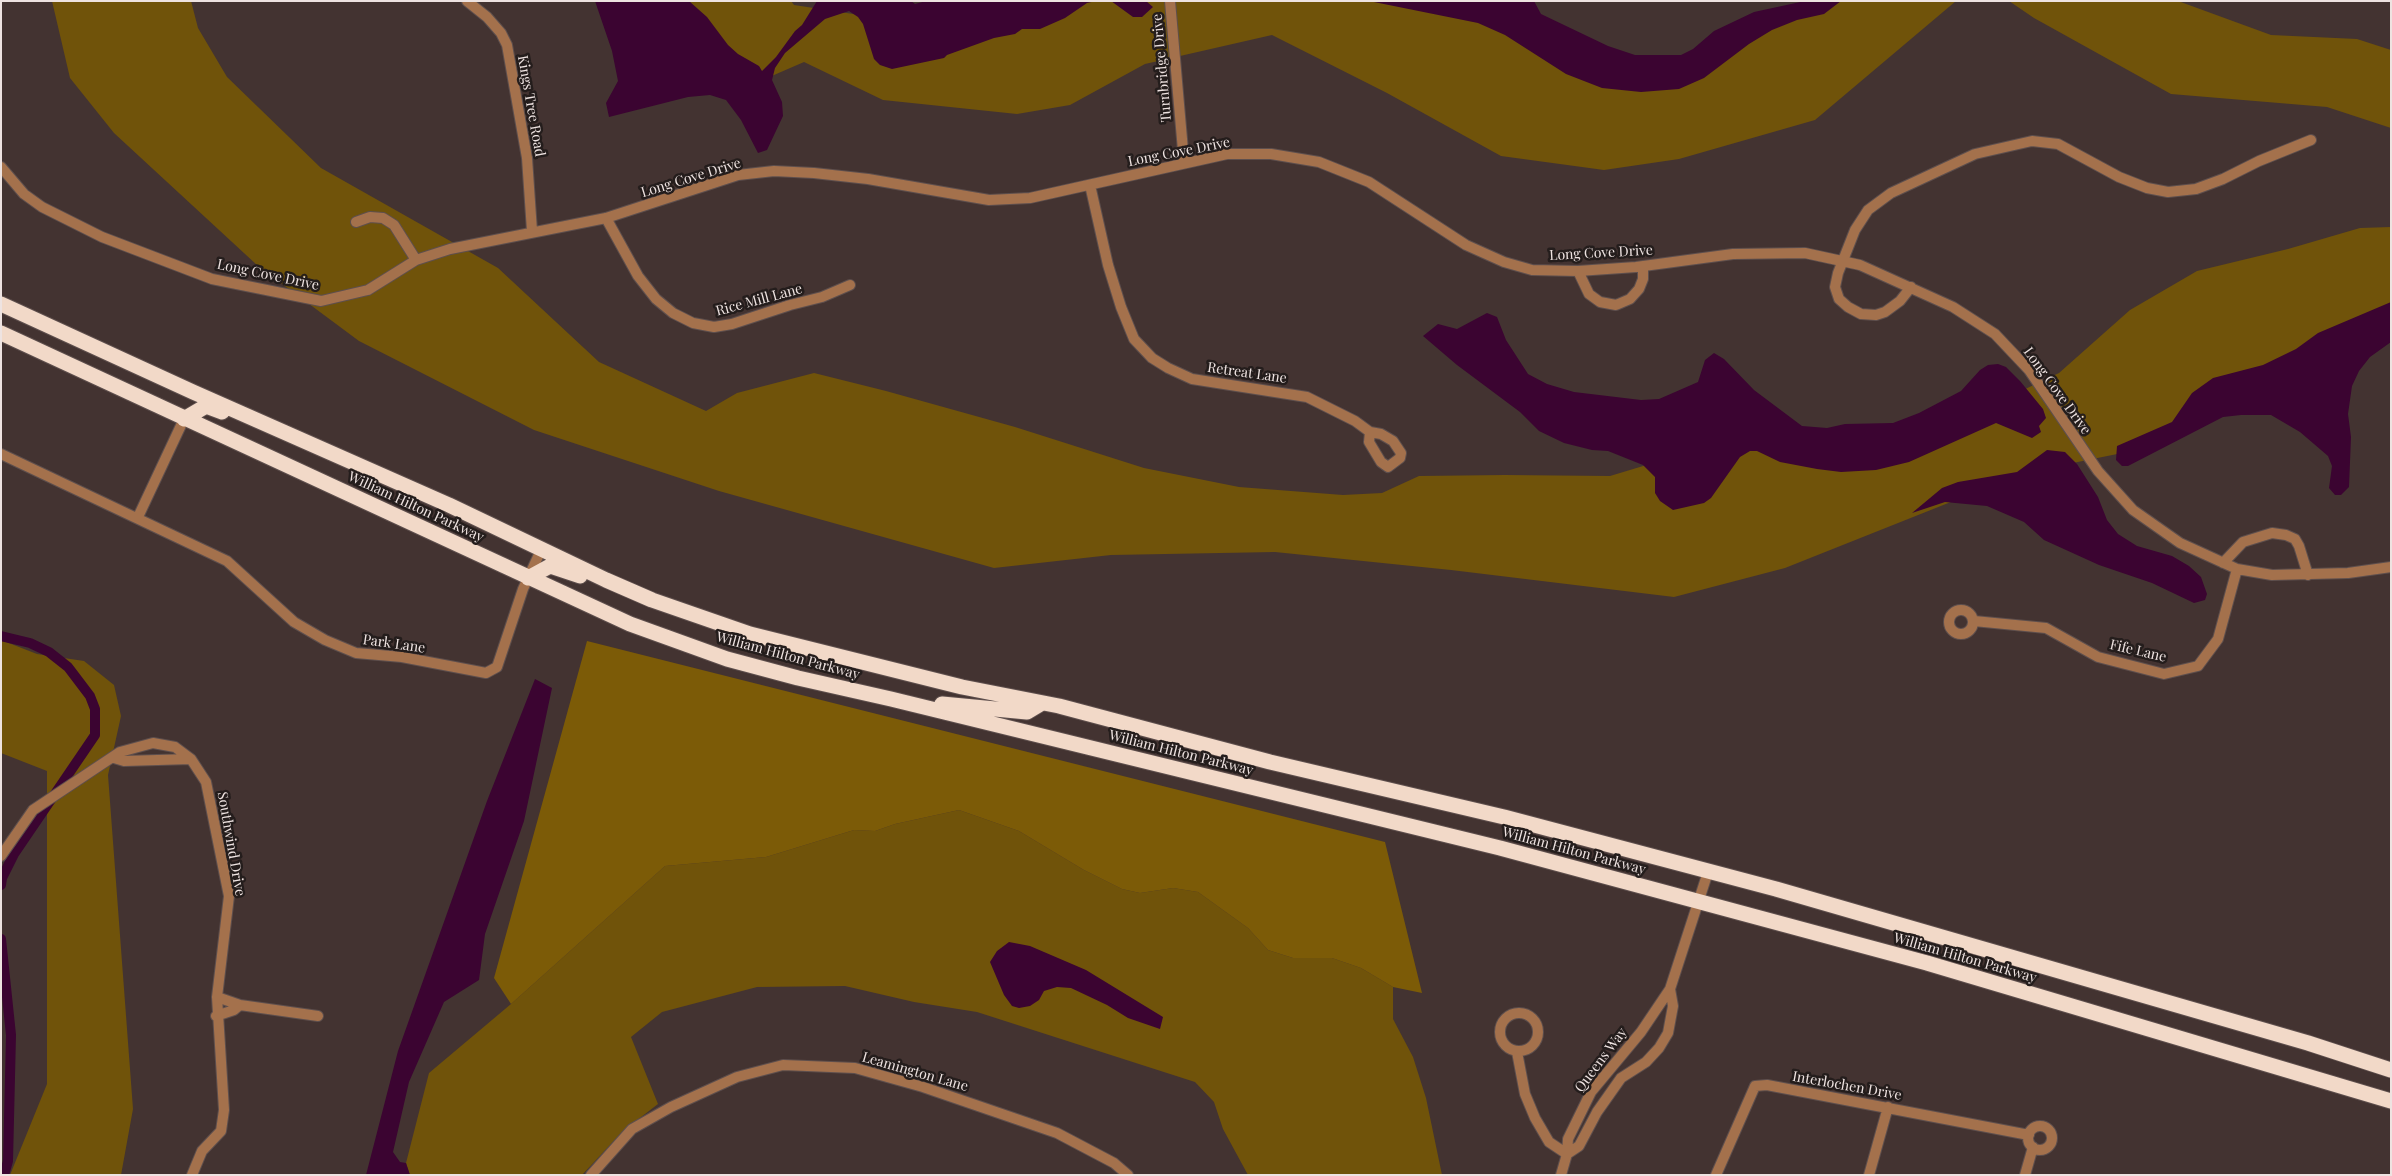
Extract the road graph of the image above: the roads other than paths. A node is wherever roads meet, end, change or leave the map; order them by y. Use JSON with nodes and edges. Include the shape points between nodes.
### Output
{"nodes":[{"id":1,"x":468,"y":1,"type":"edge"},
{"id":2,"x":1170,"y":1,"type":"edge"},
{"id":3,"x":2311,"y":140,"type":"dead end"},
{"id":4,"x":1184,"y":162,"type":"junction"},
{"id":5,"x":1,"y":167,"type":"edge"},
{"id":6,"x":1090,"y":185,"type":"junction"},
{"id":7,"x":606,"y":218,"type":"junction"},
{"id":8,"x":356,"y":222,"type":"dead end"},
{"id":9,"x":532,"y":231,"type":"junction"},
{"id":10,"x":416,"y":260,"type":"junction"},
{"id":11,"x":1843,"y":260,"type":"junction"},
{"id":12,"x":1643,"y":266,"type":"junction"},
{"id":13,"x":1578,"y":271,"type":"junction"},
{"id":14,"x":850,"y":285,"type":"dead end"},
{"id":15,"x":1911,"y":287,"type":"junction"},
{"id":16,"x":1,"y":304,"type":"edge"},
{"id":17,"x":1,"y":334,"type":"edge"},
{"id":18,"x":184,"y":419,"type":"junction"},
{"id":19,"x":278,"y":430,"type":"junction"},
{"id":20,"x":1370,"y":432,"type":"dead end"},
{"id":21,"x":1,"y":454,"type":"edge"},
{"id":22,"x":138,"y":517,"type":"junction"},
{"id":23,"x":542,"y":548,"type":"junction"},
{"id":24,"x":2223,"y":563,"type":"junction"},
{"id":25,"x":2391,"y":567,"type":"edge"},
{"id":26,"x":2238,"y":569,"type":"junction"},
{"id":27,"x":2308,"y":575,"type":"junction"},
{"id":28,"x":528,"y":578,"type":"junction"},
{"id":29,"x":652,"y":600,"type":"junction"},
{"id":30,"x":1974,"y":621,"type":"dead end"},
{"id":31,"x":891,"y":699,"type":"junction"},
{"id":32,"x":1042,"y":703,"type":"junction"},
{"id":33,"x":114,"y":758,"type":"junction"},
{"id":34,"x":191,"y":759,"type":"junction"},
{"id":35,"x":1,"y":856,"type":"edge"},
{"id":36,"x":1708,"y":872,"type":"junction"},
{"id":37,"x":1700,"y":902,"type":"junction"},
{"id":38,"x":1670,"y":989,"type":"junction"},
{"id":39,"x":217,"y":997,"type":"junction"},
{"id":40,"x":240,"y":1005,"type":"junction"},
{"id":41,"x":216,"y":1016,"type":"junction"},
{"id":42,"x":318,"y":1016,"type":"dead end"},
{"id":43,"x":1517,"y":1052,"type":"dead end"},
{"id":44,"x":2391,"y":1070,"type":"edge"},
{"id":45,"x":2391,"y":1101,"type":"edge"},
{"id":46,"x":1888,"y":1107,"type":"junction"},
{"id":47,"x":2029,"y":1135,"type":"junction"},
{"id":48,"x":2033,"y":1147,"type":"junction"},
{"id":49,"x":1567,"y":1154,"type":"junction"},
{"id":50,"x":192,"y":1175,"type":"edge"},
{"id":51,"x":591,"y":1175,"type":"edge"},
{"id":52,"x":1128,"y":1175,"type":"edge"},
{"id":53,"x":1561,"y":1175,"type":"edge"},
{"id":54,"x":1716,"y":1175,"type":"edge"},
{"id":55,"x":1869,"y":1175,"type":"edge"},
{"id":56,"x":2025,"y":1175,"type":"edge"}],
"edges":[{"from":1,"to":9,"type":"street","name":"Kings Tree Road","via":[[486,17],[507,45],[527,158]]},
{"from":2,"to":4,"type":"street","name":"Turnbridge Drive"},
{"from":3,"to":11,"type":"street","via":[[2196,189],[2168,192],[2119,178],[2058,144],[2032,141],[2002,146],[1944,167],[1891,193],[1868,210],[1855,230]]},
{"from":4,"to":6,"type":"street","name":"Long Cove Drive"},
{"from":4,"to":13,"type":"street","name":"Long Cove Drive","via":[[1227,154],[1271,154],[1319,162],[1369,182],[1466,246],[1504,262],[1532,270]]},
{"from":5,"to":10,"type":"street","name":"Long Cove Drive","via":[[24,194],[42,208],[102,237],[212,279],[321,301],[368,290]]},
{"from":6,"to":7,"type":"street","name":"Long Cove Drive","via":[[1030,198],[989,200],[868,179],[774,171],[738,176]]},
{"from":6,"to":20,"type":"street","name":"Retreat Lane","via":[[1121,307],[1134,340],[1152,358],[1192,379],[1307,397],[1355,420]]},
{"from":7,"to":9,"type":"street","name":"Long Cove Drive"},
{"from":7,"to":14,"type":"street","name":"Rice Mill Lane","via":[[638,276],[656,299],[673,313],[694,323],[714,327],[732,324],[822,297]]},
{"from":8,"to":10,"type":"street","via":[[370,217],[382,218],[394,225]]},
{"from":9,"to":10,"type":"street","name":"Long Cove Drive"},
{"from":11,"to":12,"type":"street","name":"Long Cove Drive","via":[[1805,253],[1733,254]]},
{"from":11,"to":15,"type":"street","name":"Long Cove Drive"},
{"from":11,"to":15,"type":"street","via":[[1835,287],[1839,299],[1861,314],[1885,312]]},
{"from":12,"to":13,"type":"street","name":"Long Cove Drive"},
{"from":12,"to":13,"type":"street","via":[[1643,279],[1638,289],[1630,299],[1616,305],[1600,302],[1589,294]]},
{"from":15,"to":24,"type":"street","name":"Long Cove Drive","via":[[1953,307],[1995,334],[2029,370],[2098,470],[2133,510],[2180,542]]},
{"from":16,"to":19,"type":"highway","name":"William Hilton Parkway"},
{"from":17,"to":18,"type":"highway","name":"William Hilton Parkway"},
{"from":18,"to":19,"type":"highway","via":[[206,406]]},
{"from":18,"to":22,"type":"street"},
{"from":18,"to":28,"type":"highway","name":"William Hilton Parkway"},
{"from":19,"to":23,"type":"highway","name":"William Hilton Parkway"},
{"from":21,"to":22,"type":"street","name":"Park Lane"},
{"from":22,"to":28,"type":"street","name":"Park Lane","via":[[227,561],[294,622],[356,653],[402,657],[486,673],[497,667]]},
{"from":23,"to":28,"type":"street","name":"Park Lane"},
{"from":23,"to":29,"type":"highway","name":"William Hilton Parkway"},
{"from":24,"to":26,"type":"street","name":"Long Cove Drive"},
{"from":24,"to":27,"type":"street","via":[[2242,542],[2272,533],[2294,539]]},
{"from":25,"to":27,"type":"street","name":"Long Cove Drive"},
{"from":26,"to":27,"type":"street","name":"Long Cove Drive","via":[[2272,575]]},
{"from":26,"to":30,"type":"street","name":"Fife Lane","via":[[2218,639],[2198,666],[2164,674],[2098,656],[2046,628]]},
{"from":28,"to":29,"type":"highway","via":[[550,566]]},
{"from":28,"to":31,"type":"highway","name":"William Hilton Parkway","via":[[678,643],[798,678]]},
{"from":29,"to":32,"type":"highway","name":"William Hilton Parkway","via":[[750,634],[962,687]]},
{"from":31,"to":32,"type":"highway","via":[[1027,712]]},
{"from":31,"to":37,"type":"highway","name":"William Hilton Parkway","via":[[1500,848]]},
{"from":32,"to":36,"type":"highway","name":"William Hilton Parkway","via":[[1270,762],[1504,817]]},
{"from":33,"to":34,"type":"street","via":[[124,761]]},
{"from":33,"to":34,"type":"street","name":"Southwind Drive","via":[[120,752],[161,743],[175,747]]},
{"from":33,"to":35,"type":"street","name":"Southwind Drive","via":[[33,810]]},
{"from":34,"to":39,"type":"street","name":"Southwind Drive","via":[[206,782],[229,896]]},
{"from":36,"to":37,"type":"street","name":"Queens Way"},
{"from":36,"to":44,"type":"highway","name":"William Hilton Parkway","via":[[2308,1043]]},
{"from":37,"to":38,"type":"street","name":"Queens Way"},
{"from":37,"to":45,"type":"highway","name":"William Hilton Parkway","via":[[1927,963]]},
{"from":38,"to":49,"type":"street","name":"Queens Way","via":[[1641,1032],[1592,1092],[1568,1139]]},
{"from":38,"to":49,"type":"street","name":"Queens Way","via":[[1673,1006],[1668,1033],[1659,1048],[1646,1062],[1621,1078],[1597,1112],[1579,1146]]},
{"from":39,"to":40,"type":"street"},
{"from":39,"to":41,"type":"street","name":"Southwind Drive"},
{"from":40,"to":41,"type":"street"},
{"from":40,"to":42,"type":"street"},
{"from":41,"to":50,"type":"street","name":"Southwind Drive","via":[[223,1117],[221,1131],[202,1150]]},
{"from":43,"to":49,"type":"street","via":[[1535,1118],[1549,1142]]},
{"from":46,"to":47,"type":"street","name":"Interlochen Drive"},
{"from":46,"to":54,"type":"street","name":"Interlochen Drive","via":[[1768,1085],[1755,1086]]},
{"from":46,"to":55,"type":"street"},
{"from":47,"to":48,"type":"street"},
{"from":47,"to":48,"type":"street","name":"Interlochen Drive","via":[[2039,1126],[2048,1129],[2052,1137],[2046,1148]]},
{"from":48,"to":56,"type":"street"},
{"from":49,"to":53,"type":"street","name":"Queens Way"},
{"from":51,"to":52,"type":"street","name":"Leamington Lane","via":[[632,1129],[737,1076],[783,1065],[855,1068],[923,1087],[1056,1133],[1114,1163]]}]}
